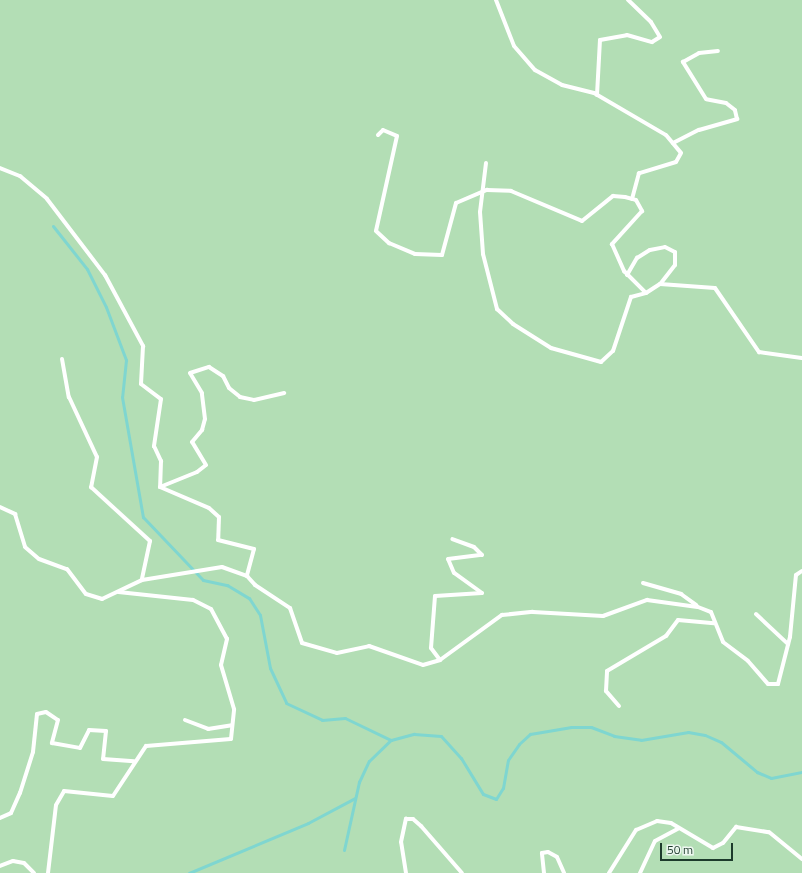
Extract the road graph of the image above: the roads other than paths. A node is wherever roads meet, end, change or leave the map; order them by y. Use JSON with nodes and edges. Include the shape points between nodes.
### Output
{"nodes":[{"id":1,"x":496,"y":0,"type":"edge"},
{"id":2,"x":628,"y":0,"type":"edge"},
{"id":3,"x":718,"y":50,"type":"dead end"},
{"id":4,"x":597,"y":95,"type":"junction"},
{"id":5,"x":378,"y":135,"type":"dead end"},
{"id":6,"x":673,"y":143,"type":"junction"},
{"id":7,"x":486,"y":163,"type":"dead end"},
{"id":8,"x":0,"y":168,"type":"edge"},
{"id":9,"x":481,"y":192,"type":"junction"},
{"id":10,"x":632,"y":199,"type":"junction"},
{"id":11,"x":627,"y":275,"type":"junction"},
{"id":12,"x":660,"y":284,"type":"junction"},
{"id":13,"x":646,"y":293,"type":"junction"},
{"id":14,"x":802,"y":358,"type":"edge"},
{"id":15,"x":62,"y":359,"type":"dead end"},
{"id":16,"x":284,"y":393,"type":"dead end"},
{"id":17,"x":160,"y":487,"type":"junction"},
{"id":18,"x":0,"y":507,"type":"edge"},
{"id":19,"x":452,"y":540,"type":"dead end"},
{"id":20,"x":802,"y":572,"type":"edge"},
{"id":21,"x":247,"y":576,"type":"junction"},
{"id":22,"x":142,"y":580,"type":"junction"},
{"id":23,"x":643,"y":583,"type":"dead end"},
{"id":24,"x":115,"y":592,"type":"junction"},
{"id":25,"x":698,"y":607,"type":"junction"},
{"id":26,"x":756,"y":614,"type":"dead end"},
{"id":27,"x":714,"y":623,"type":"junction"},
{"id":28,"x":788,"y":644,"type":"junction"},
{"id":29,"x":440,"y":660,"type":"junction"},
{"id":30,"x":619,"y":706,"type":"dead end"},
{"id":31,"x":185,"y":720,"type":"dead end"},
{"id":32,"x":232,"y":725,"type":"junction"},
{"id":33,"x":134,"y":761,"type":"junction"},
{"id":34,"x":0,"y":818,"type":"edge"},
{"id":35,"x":678,"y":829,"type":"junction"},
{"id":36,"x":802,"y":858,"type":"edge"},
{"id":37,"x":0,"y":866,"type":"edge"},
{"id":38,"x":34,"y":873,"type":"edge"},
{"id":39,"x":48,"y":873,"type":"edge"},
{"id":40,"x":406,"y":873,"type":"edge"},
{"id":41,"x":462,"y":873,"type":"edge"},
{"id":42,"x":544,"y":873,"type":"edge"},
{"id":43,"x":564,"y":873,"type":"edge"},
{"id":44,"x":609,"y":873,"type":"edge"},
{"id":45,"x":640,"y":873,"type":"edge"}],
"edges":[{"from":1,"to":4,"type":"lane","via":[[514,46],[535,70],[562,85]]},
{"from":2,"to":4,"type":"lane","via":[[651,22],[660,37],[652,42],[627,34],[600,40]]},
{"from":3,"to":6,"type":"lane","via":[[699,53],[683,62],[706,99],[726,103],[735,110],[737,119],[699,130]]},
{"from":4,"to":6,"type":"lane","via":[[666,135]]},
{"from":5,"to":9,"type":"lane","via":[[383,130],[397,136],[376,231],[389,243],[415,254],[442,255],[456,203]]},
{"from":6,"to":10,"type":"lane","via":[[681,153],[676,162],[639,172]]},
{"from":7,"to":9,"type":"lane"},
{"from":8,"to":17,"type":"lane","via":[[20,176],[72,227],[105,275],[144,346],[141,384],[161,400],[154,446],[161,461]]},
{"from":9,"to":10,"type":"lane","via":[[511,190],[582,221],[613,196]]},
{"from":9,"to":13,"type":"lane","via":[[482,254],[497,309],[551,348],[601,362],[613,351],[632,297]]},
{"from":10,"to":11,"type":"lane","via":[[642,211],[612,244]]},
{"from":11,"to":12,"type":"lane","via":[[637,258],[650,250],[665,247],[675,252],[675,265]]},
{"from":11,"to":13,"type":"lane"},
{"from":12,"to":13,"type":"lane"},
{"from":12,"to":14,"type":"lane","via":[[714,288],[759,352]]},
{"from":15,"to":22,"type":"lane","via":[[69,397],[97,457],[91,487],[150,541]]},
{"from":16,"to":17,"type":"lane","via":[[254,400],[240,397],[229,388],[223,376],[209,367],[190,373],[202,393],[205,419],[202,430],[192,442],[206,465],[197,472]]},
{"from":17,"to":21,"type":"lane","via":[[209,508],[219,517],[218,540],[254,549]]},
{"from":18,"to":24,"type":"lane","via":[[15,514],[26,547],[39,559],[67,569],[86,594],[102,599]]},
{"from":19,"to":29,"type":"lane","via":[[474,547],[482,555],[448,559],[454,573],[482,593],[435,596],[431,648]]},
{"from":20,"to":28,"type":"lane","via":[[796,575]]},
{"from":21,"to":22,"type":"lane","via":[[222,567],[201,568]]},
{"from":21,"to":29,"type":"lane","via":[[255,586],[290,608],[302,644],[337,653],[369,646],[423,665]]},
{"from":22,"to":24,"type":"lane"},
{"from":23,"to":25,"type":"lane","via":[[681,594]]},
{"from":24,"to":32,"type":"lane","via":[[186,598],[211,609],[227,639],[221,665],[234,709]]},
{"from":25,"to":27,"type":"lane","via":[[711,612]]},
{"from":25,"to":29,"type":"lane","via":[[647,600],[603,616],[533,612],[502,615]]},
{"from":26,"to":28,"type":"lane"},
{"from":27,"to":28,"type":"lane","via":[[723,642],[748,661],[768,684],[778,684]]},
{"from":27,"to":30,"type":"lane","via":[[678,620],[666,636],[607,672],[606,691]]},
{"from":31,"to":32,"type":"lane","via":[[208,729]]},
{"from":32,"to":33,"type":"lane","via":[[231,739],[164,742],[146,746]]},
{"from":33,"to":34,"type":"lane","via":[[103,758],[106,731],[90,730],[80,748],[52,743],[58,720],[46,712],[37,714],[32,752],[20,793],[11,813]]},
{"from":33,"to":39,"type":"lane","via":[[113,796],[64,791],[56,805]]},
{"from":35,"to":36,"type":"lane","via":[[713,848],[723,843],[736,827],[769,832]]},
{"from":35,"to":44,"type":"lane","via":[[657,821],[636,830]]},
{"from":35,"to":45,"type":"lane","via":[[655,841]]},
{"from":37,"to":38,"type":"lane","via":[[12,861],[24,863]]},
{"from":40,"to":41,"type":"lane","via":[[401,842],[406,819],[413,819]]},
{"from":42,"to":43,"type":"lane","via":[[542,853],[548,852],[557,857]]}]}
